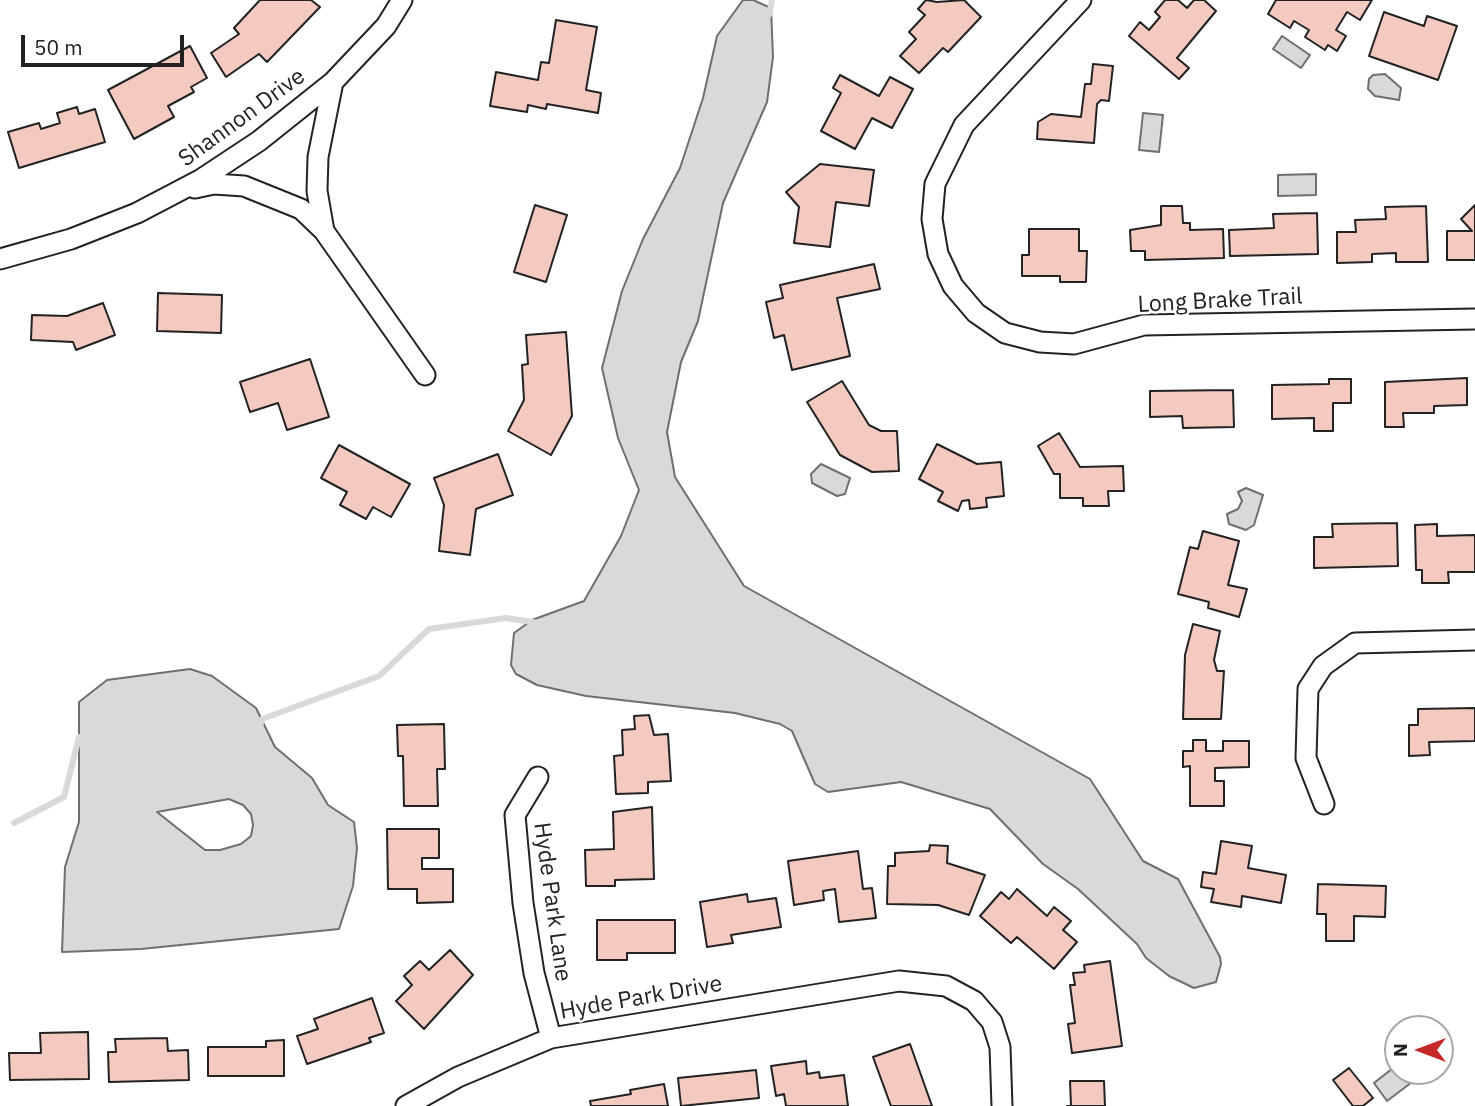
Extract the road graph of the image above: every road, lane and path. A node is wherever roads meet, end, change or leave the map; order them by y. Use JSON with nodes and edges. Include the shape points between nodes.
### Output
{"nodes":[{"id":1,"x":402,"y":0,"type":"edge"},
{"id":2,"x":1081,"y":0,"type":"edge"},
{"id":3,"x":332,"y":82,"type":"junction"},
{"id":4,"x":184,"y":190,"type":"junction"},
{"id":5,"x":324,"y":231,"type":"junction"},
{"id":6,"x":0,"y":259,"type":"edge"},
{"id":7,"x":1475,"y":319,"type":"edge"},
{"id":8,"x":425,"y":375,"type":"dead end"},
{"id":9,"x":1475,"y":640,"type":"edge"},
{"id":10,"x":538,"y":777,"type":"dead end"},
{"id":11,"x":1324,"y":804,"type":"dead end"},
{"id":12,"x":551,"y":1038,"type":"junction"},
{"id":13,"x":405,"y":1106,"type":"edge"},
{"id":14,"x":1002,"y":1106,"type":"edge"}],
"edges":[{"from":1,"to":3,"type":"street","name":"Shannon Drive","via":[[386,26]]},
{"from":2,"to":7,"type":"street","name":"Long Brake Trail","via":[[964,125],[935,184],[932,219],[938,254],[953,286],[976,313],[1005,332],[1040,342],[1074,344],[1144,325]]},
{"from":3,"to":4,"type":"street","name":"Shannon Drive","via":[[259,141]]},
{"from":3,"to":5,"type":"street","via":[[318,157],[317,191]]},
{"from":4,"to":5,"type":"street","via":[[214,184],[244,186],[301,209]]},
{"from":4,"to":6,"type":"street","name":"Shannon Drive","via":[[71,239]]},
{"from":5,"to":8,"type":"street"},
{"from":9,"to":11,"type":"street","via":[[1355,643],[1323,666],[1308,690],[1306,758]]},
{"from":10,"to":12,"type":"street","name":"Hyde Park Lane","via":[[515,815],[534,973]]},
{"from":12,"to":13,"type":"street","name":"Hyde Park Drive","via":[[458,1077]]},
{"from":12,"to":14,"type":"street","name":"Hyde Park Drive","via":[[898,981],[925,982],[946,986],[974,1001],[992,1022],[1000,1047]]}]}
